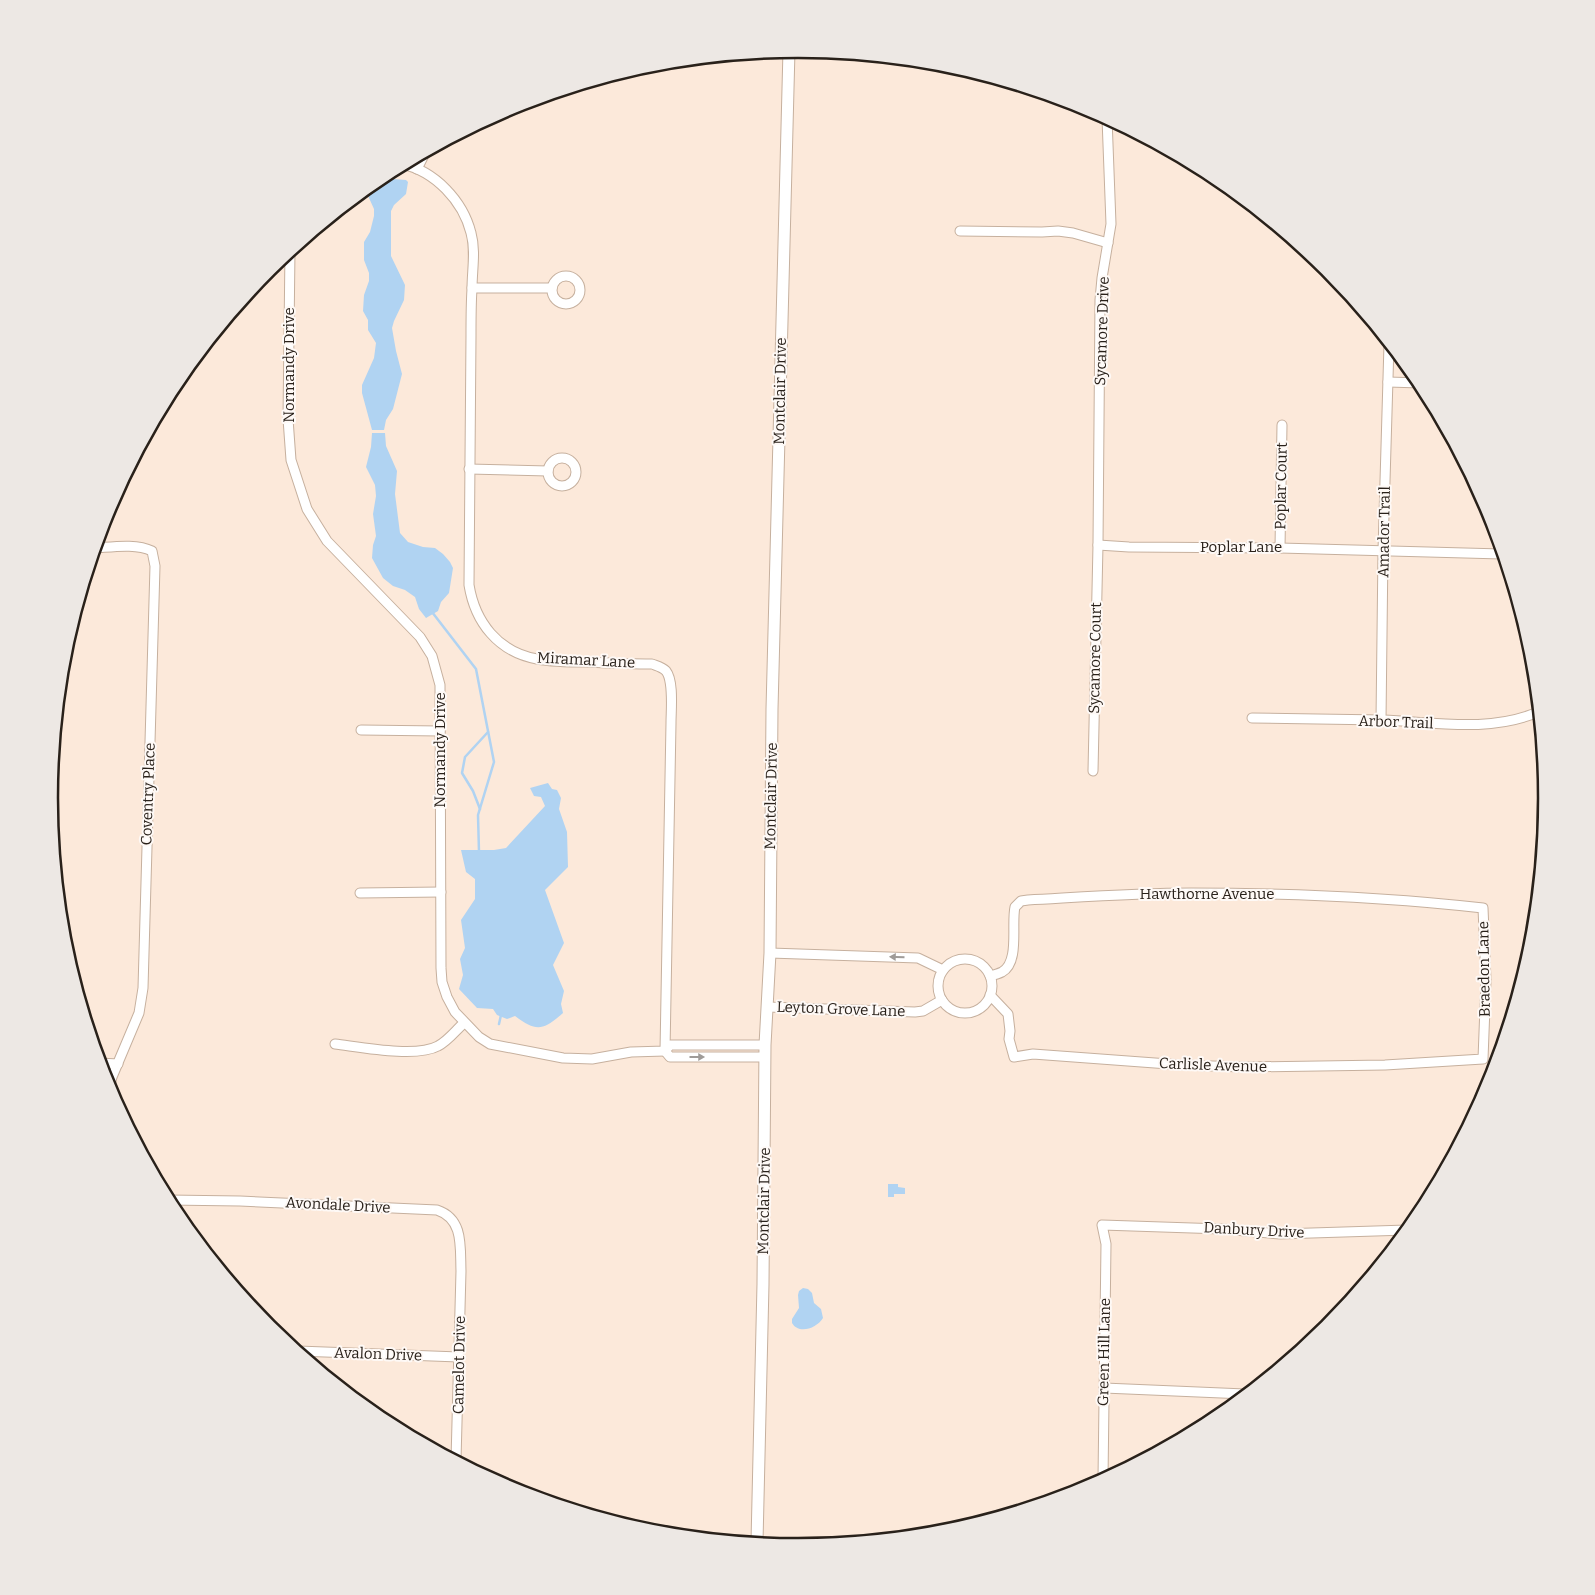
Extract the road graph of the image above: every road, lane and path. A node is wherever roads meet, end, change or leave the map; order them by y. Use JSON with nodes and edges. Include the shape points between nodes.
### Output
{"nodes":[{"id":1,"x":788,"y":58,"type":"edge"},
{"id":2,"x":1107,"y":126,"type":"edge"},
{"id":3,"x":422,"y":161,"type":"edge"},
{"id":4,"x":411,"y":167,"type":"edge"},
{"id":5,"x":418,"y":169,"type":"junction"},
{"id":6,"x":960,"y":231,"type":"dead end"},
{"id":7,"x":1108,"y":243,"type":"junction"},
{"id":8,"x":290,"y":259,"type":"edge"},
{"id":9,"x":472,"y":288,"type":"junction"},
{"id":10,"x":552,"y":288,"type":"dead end"},
{"id":11,"x":1389,"y":352,"type":"edge"},
{"id":12,"x":1388,"y":382,"type":"junction"},
{"id":13,"x":1411,"y":383,"type":"edge"},
{"id":14,"x":1282,"y":425,"type":"dead end"},
{"id":15,"x":469,"y":469,"type":"junction"},
{"id":16,"x":548,"y":470,"type":"dead end"},
{"id":17,"x":1098,"y":545,"type":"junction"},
{"id":18,"x":101,"y":548,"type":"edge"},
{"id":19,"x":1280,"y":548,"type":"junction"},
{"id":20,"x":1383,"y":550,"type":"junction"},
{"id":21,"x":1496,"y":554,"type":"edge"},
{"id":22,"x":1532,"y":714,"type":"edge"},
{"id":23,"x":1252,"y":718,"type":"dead end"},
{"id":24,"x":1381,"y":720,"type":"junction"},
{"id":25,"x":361,"y":730,"type":"dead end"},
{"id":26,"x":440,"y":731,"type":"junction"},
{"id":27,"x":1093,"y":771,"type":"dead end"},
{"id":28,"x":441,"y":892,"type":"junction"},
{"id":29,"x":360,"y":893,"type":"dead end"},
{"id":30,"x":1483,"y":908,"type":"joint"},
{"id":31,"x":770,"y":952,"type":"junction"},
{"id":32,"x":943,"y":970,"type":"junction"},
{"id":33,"x":990,"y":976,"type":"junction"},
{"id":34,"x":990,"y":995,"type":"junction"},
{"id":35,"x":942,"y":1000,"type":"junction"},
{"id":36,"x":767,"y":1007,"type":"junction"},
{"id":37,"x":464,"y":1023,"type":"junction"},
{"id":38,"x":335,"y":1044,"type":"dead end"},
{"id":39,"x":668,"y":1048,"type":"junction"},
{"id":40,"x":765,"y":1051,"type":"junction"},
{"id":41,"x":1483,"y":1059,"type":"joint"},
{"id":42,"x":107,"y":1063,"type":"edge"},
{"id":43,"x":118,"y":1064,"type":"junction"},
{"id":44,"x":113,"y":1078,"type":"edge"},
{"id":45,"x":177,"y":1200,"type":"edge"},
{"id":46,"x":1102,"y":1225,"type":"joint"},
{"id":47,"x":1398,"y":1230,"type":"edge"},
{"id":48,"x":461,"y":1271,"type":"joint"},
{"id":49,"x":307,"y":1351,"type":"edge"},
{"id":50,"x":459,"y":1357,"type":"junction"},
{"id":51,"x":1104,"y":1388,"type":"junction"},
{"id":52,"x":1236,"y":1394,"type":"edge"},
{"id":53,"x":456,"y":1454,"type":"edge"},
{"id":54,"x":1103,"y":1471,"type":"edge"},
{"id":55,"x":757,"y":1536,"type":"edge"}],
"edges":[{"from":1,"to":31,"type":"street","name":"Montclair Drive","via":[[772,700]]},
{"from":2,"to":7,"type":"street","name":"Sycamore Drive","via":[[1111,224]]},
{"from":3,"to":5,"type":"street"},
{"from":4,"to":5,"type":"street","name":"Miramar Lane"},
{"from":5,"to":9,"type":"street","name":"Miramar Lane","via":[[447,190],[466,217],[474,249]]},
{"from":6,"to":7,"type":"street","via":[[1058,230]]},
{"from":7,"to":17,"type":"street","name":"Sycamore Drive","via":[[1100,300]]},
{"from":8,"to":26,"type":"street","name":"Normandy Drive","via":[[288,419],[291,460],[307,509],[327,541],[420,636],[432,656],[440,685]]},
{"from":9,"to":10,"type":"street"},
{"from":9,"to":15,"type":"street","name":"Miramar Lane"},
{"from":11,"to":12,"type":"street","name":"Amador Trail"},
{"from":12,"to":13,"type":"street"},
{"from":12,"to":20,"type":"street","name":"Amador Trail"},
{"from":14,"to":19,"type":"street","name":"Poplar Court"},
{"from":15,"to":16,"type":"street"},
{"from":15,"to":39,"type":"street","name":"Miramar Lane","via":[[469,585],[483,626],[508,649],[536,659],[652,664],[662,667],[669,677],[672,723]]},
{"from":17,"to":19,"type":"street","name":"Poplar Lane"},
{"from":17,"to":27,"type":"street","name":"Sycamore Court"},
{"from":18,"to":43,"type":"street","name":"Coventry Place","via":[[148,549],[152,551],[155,566],[143,988],[139,1013]]},
{"from":19,"to":20,"type":"street","name":"Poplar Lane"},
{"from":20,"to":21,"type":"street","name":"Poplar Lane"},
{"from":20,"to":24,"type":"street","name":"Amador Trail"},
{"from":22,"to":24,"type":"street","name":"Arbor Trail","via":[[1484,725]]},
{"from":23,"to":24,"type":"street","name":"Arbor Trail"},
{"from":25,"to":26,"type":"street"},
{"from":26,"to":28,"type":"street","name":"Normandy Drive"},
{"from":28,"to":29,"type":"street"},
{"from":28,"to":37,"type":"street","name":"Normandy Drive","via":[[442,982],[455,1012]]},
{"from":30,"to":33,"type":"street","name":"Hawthorne Avenue","via":[[1303,894],[1190,893],[1028,900],[1015,907],[1013,950],[1008,966],[1003,972]]},
{"from":30,"to":41,"type":"street","name":"Braedon Lane","via":[[1486,980]]},
{"from":32,"to":31,"type":"street","one_way":true,"via":[[918,958]]},
{"from":31,"to":36,"type":"street","name":"Montclair Drive"},
{"from":32,"to":33,"type":"street","via":[[957,960],[968,959],[984,966]]},
{"from":32,"to":35,"type":"street","via":[[938,985]]},
{"from":33,"to":34,"type":"street"},
{"from":34,"to":35,"type":"street","via":[[980,1008],[963,1013],[955,1011]]},
{"from":34,"to":41,"type":"street","name":"Carlisle Avenue","via":[[1008,1014],[1014,1057],[1033,1054],[1244,1068],[1375,1066]]},
{"from":35,"to":36,"type":"street","name":"Leyton Grove Lane","via":[[916,1012]]},
{"from":36,"to":40,"type":"street","name":"Montclair Drive"},
{"from":37,"to":38,"type":"street","via":[[440,1046],[429,1050],[398,1051]]},
{"from":37,"to":39,"type":"street","name":"Normandy Drive","via":[[490,1044],[563,1058],[592,1059]]},
{"from":39,"to":40,"type":"street","name":"Normandy Drive"},
{"from":40,"to":55,"type":"street","name":"Montclair Drive"},
{"from":42,"to":43,"type":"street"},
{"from":43,"to":44,"type":"street","name":"Coventry Place"},
{"from":45,"to":48,"type":"street","name":"Avondale Drive","via":[[437,1210],[445,1212],[458,1228]]},
{"from":46,"to":47,"type":"street","name":"Danbury Drive","via":[[1280,1234]]},
{"from":46,"to":51,"type":"street","name":"Green Hill Lane","via":[[1106,1244]]},
{"from":48,"to":50,"type":"street","name":"Camelot Drive"},
{"from":49,"to":50,"type":"street","name":"Avalon Drive"},
{"from":50,"to":53,"type":"street","name":"Camelot Drive"},
{"from":51,"to":52,"type":"street"},
{"from":51,"to":54,"type":"street","name":"Green Hill Lane"}]}
